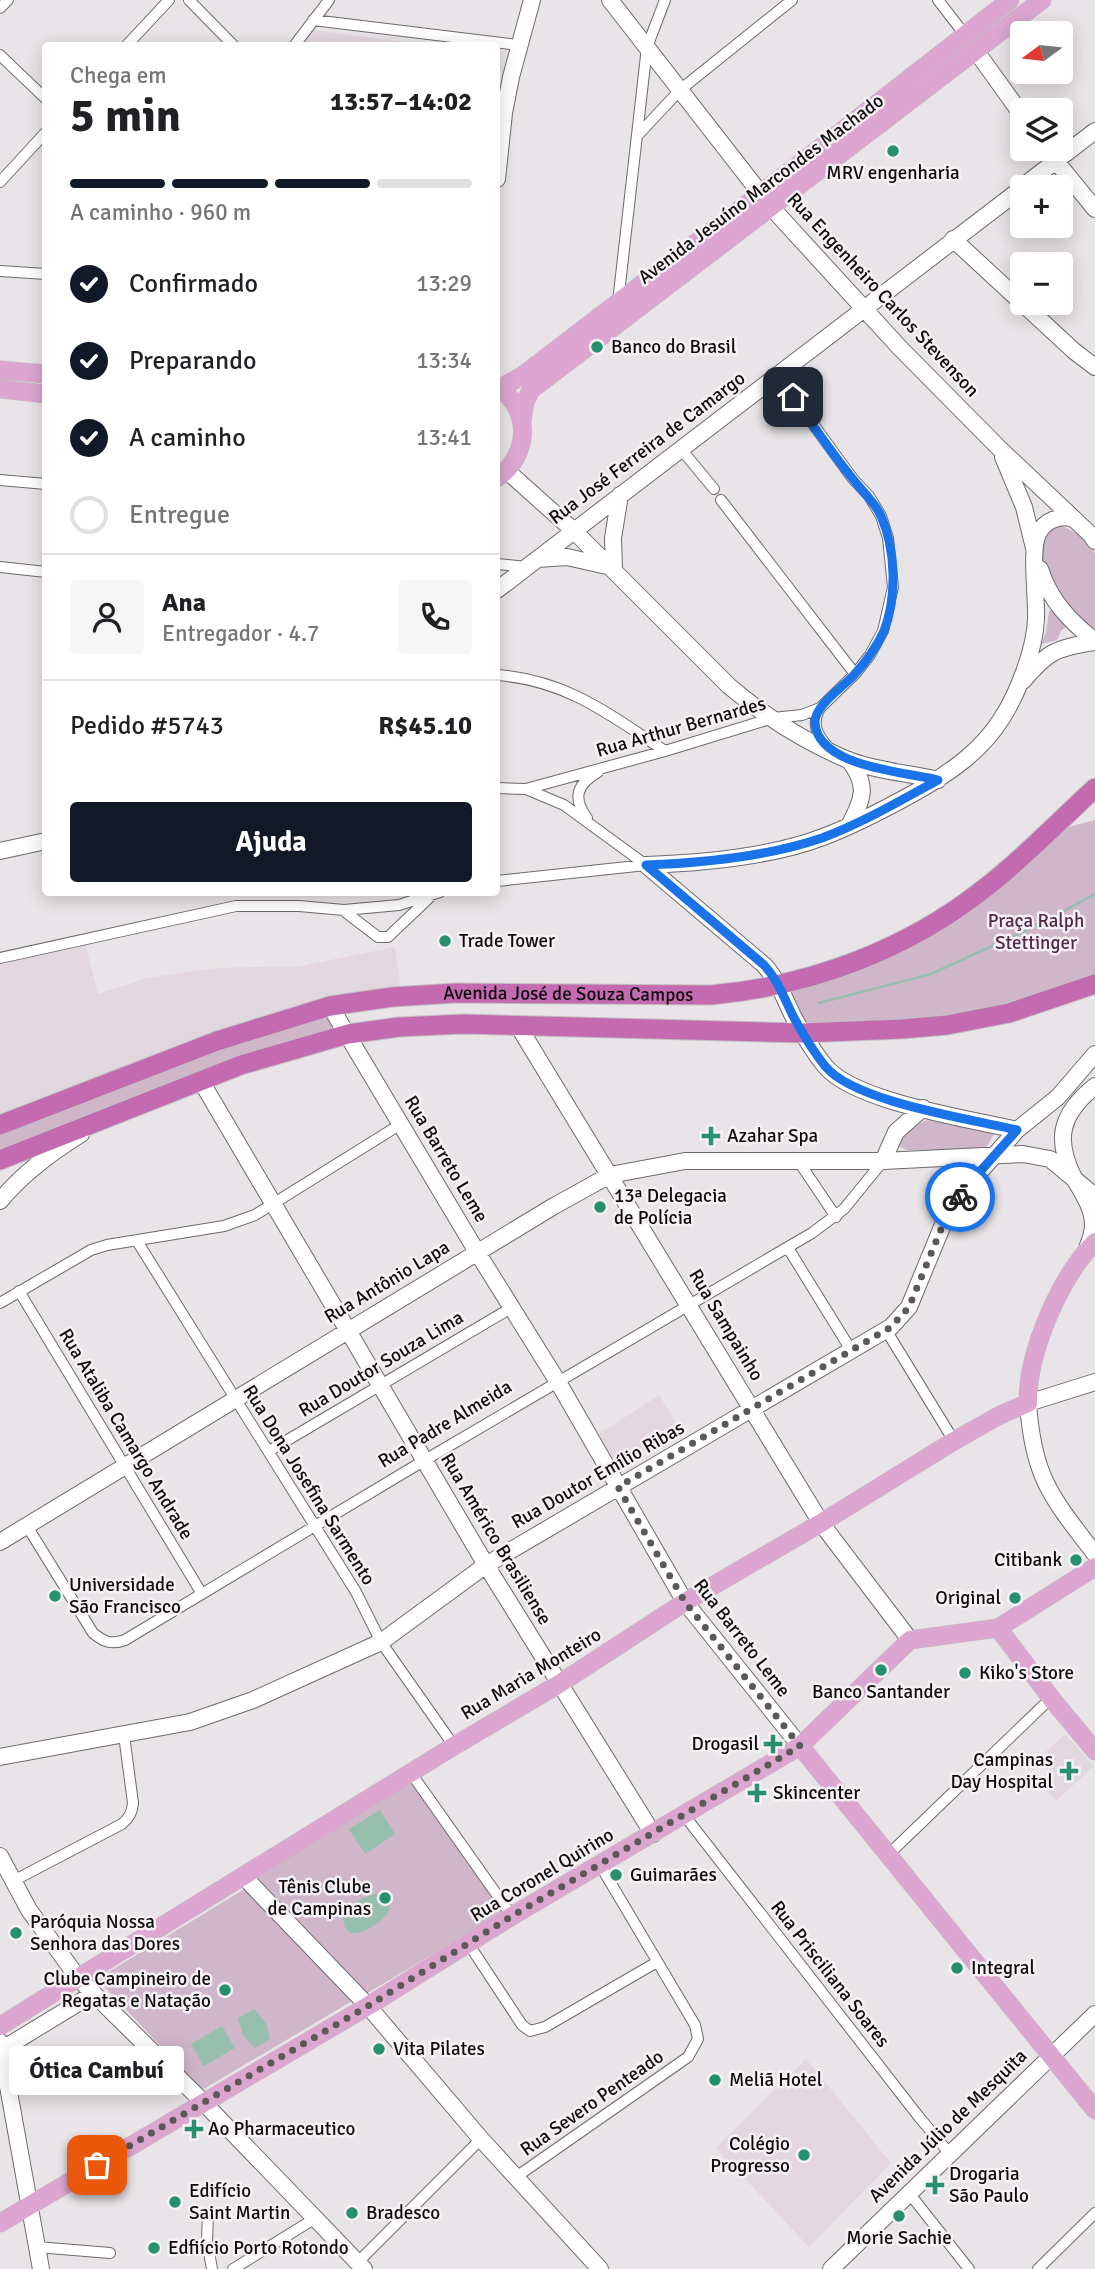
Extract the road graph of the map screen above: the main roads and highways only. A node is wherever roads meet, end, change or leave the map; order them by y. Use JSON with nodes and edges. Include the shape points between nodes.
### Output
{"nodes":[{"id":1,"x":1010,"y":0,"type":"edge"},
{"id":2,"x":1042,"y":0,"type":"edge"},
{"id":3,"x":874,"y":106,"type":"junction"},
{"id":4,"x":885,"y":121,"type":"junction"},
{"id":5,"x":820,"y":148,"type":"junction"},
{"id":6,"x":831,"y":163,"type":"junction"},
{"id":7,"x":765,"y":200,"type":"junction"},
{"id":8,"x":653,"y":286,"type":"junction"},
{"id":9,"x":0,"y":370,"type":"edge"},
{"id":10,"x":42,"y":374,"type":"edge"},
{"id":11,"x":500,"y":386,"type":"edge"},
{"id":12,"x":0,"y":389,"type":"edge"},
{"id":13,"x":500,"y":389,"type":"edge"},
{"id":14,"x":42,"y":394,"type":"edge"},
{"id":15,"x":522,"y":421,"type":"junction"},
{"id":16,"x":502,"y":475,"type":"edge"},
{"id":17,"x":1095,"y":788,"type":"edge"},
{"id":18,"x":1095,"y":984,"type":"edge"},
{"id":19,"x":597,"y":994,"type":"junction"},
{"id":20,"x":517,"y":1024,"type":"junction"},
{"id":21,"x":0,"y":1125,"type":"edge"},
{"id":22,"x":0,"y":1160,"type":"edge"},
{"id":23,"x":1090,"y":1246,"type":"edge"},
{"id":24,"x":1095,"y":1567,"type":"edge"},
{"id":25,"x":998,"y":1628,"type":"junction"},
{"id":26,"x":800,"y":1746,"type":"junction"},
{"id":27,"x":1095,"y":1751,"type":"edge"},
{"id":28,"x":0,"y":2026,"type":"edge"},
{"id":29,"x":1095,"y":2110,"type":"edge"},
{"id":30,"x":0,"y":2222,"type":"edge"}],
"edges":[{"from":1,"to":3,"type":"main road","name":"Avenida Jesuíno Marcondes Machado"},
{"from":2,"to":4,"type":"main road","name":"Avenida Jesuíno Marcondes Machado"},
{"from":3,"to":4,"type":"main road"},
{"from":3,"to":5,"type":"main road","name":"Avenida Jesuíno Marcondes Machado"},
{"from":4,"to":6,"type":"main road","name":"Avenida Jesuíno Marcondes Machado"},
{"from":5,"to":6,"type":"main road"},
{"from":5,"to":7,"type":"main road","name":"Avenida Jesuíno Marcondes Machado"},
{"from":6,"to":7,"type":"main road","name":"Avenida Jesuíno Marcondes Machado"},
{"from":7,"to":8,"type":"main road","name":"Avenida Jesuíno Marcondes Machado"},
{"from":8,"to":11,"type":"main road","name":"Avenida Jesuíno Marcondes Machado","via":[[618,302],[522,376]]},
{"from":8,"to":15,"type":"main road","name":"Avenida Jesuíno Marcondes Machado","via":[[531,390]]},
{"from":9,"to":10,"type":"main road"},
{"from":12,"to":14,"type":"main road"},
{"from":13,"to":15,"type":"main road","via":[[518,408]]},
{"from":15,"to":16,"type":"main road","name":"Avenida Jesuíno Marcondes Machado","via":[[518,457]]},
{"from":17,"to":19,"type":"highway","name":"Avenida José de Souza Campos","via":[[987,887],[918,935],[840,967],[749,992]]},
{"from":18,"to":20,"type":"highway","name":"Avenida José de Souza Campos","via":[[1009,1013],[947,1025],[861,1032]]},
{"from":19,"to":20,"type":"highway","via":[[520,1002],[513,1009]]},
{"from":19,"to":21,"type":"highway","name":"Avenida José de Souza Campos","via":[[416,995],[330,1006],[218,1041]]},
{"from":20,"to":22,"type":"highway","name":"Avenida José de Souza Campos","via":[[421,1026],[348,1034],[248,1063]]},
{"from":23,"to":28,"type":"main road","name":"Rua Maria Monteiro","via":[[1059,1292],[1040,1340],[1028,1403],[954,1441],[685,1602]]},
{"from":24,"to":25,"type":"main road"},
{"from":25,"to":26,"type":"main road","name":"Rua Coronel Quirino","via":[[909,1640]]},
{"from":25,"to":27,"type":"main road"},
{"from":26,"to":29,"type":"main road","name":"Rua Barreto Leme"},
{"from":26,"to":30,"type":"main road","name":"Rua Coronel Quirino"}]}
